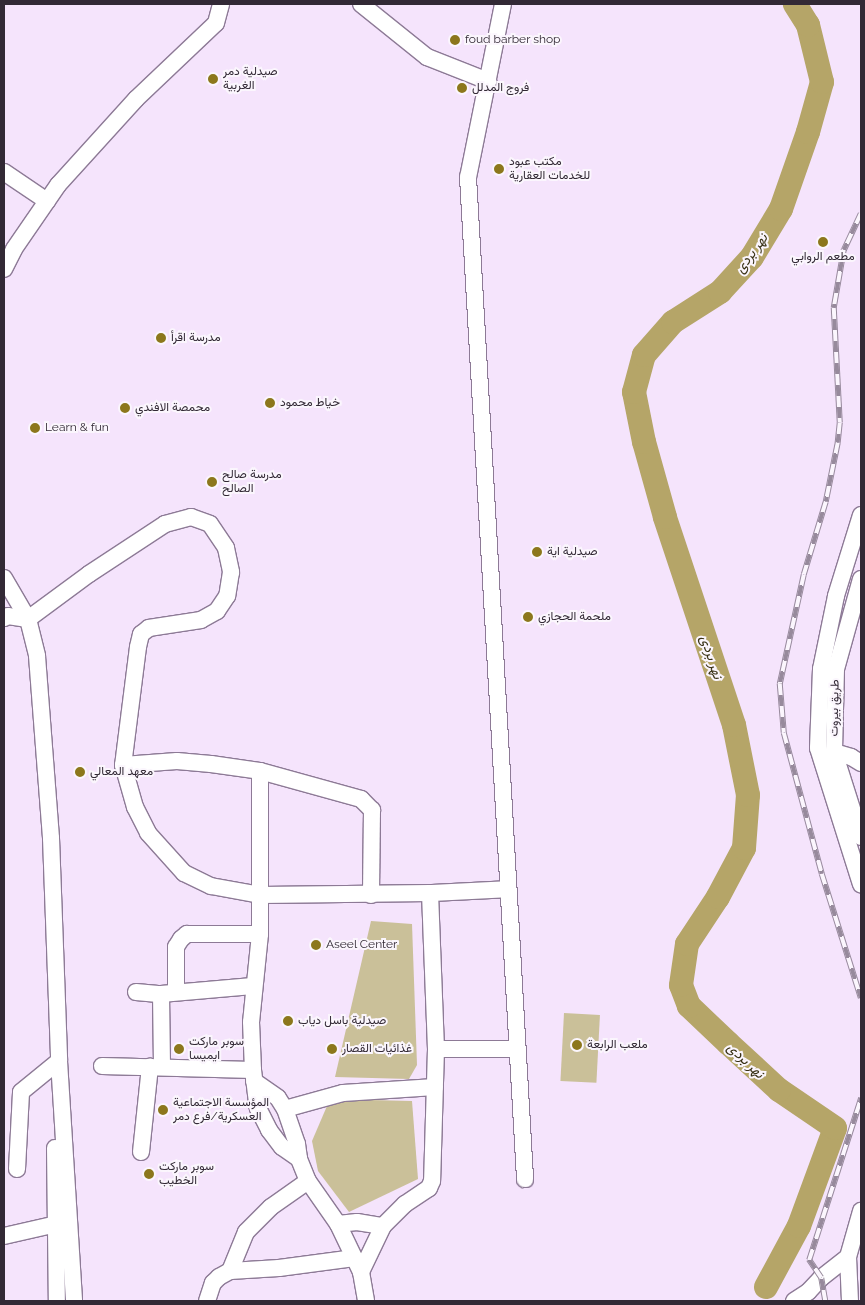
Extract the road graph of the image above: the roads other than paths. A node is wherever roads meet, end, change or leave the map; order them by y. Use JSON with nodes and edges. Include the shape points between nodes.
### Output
{"nodes":[{"id":1,"x":221,"y":4,"type":"edge"},
{"id":2,"x":361,"y":4,"type":"edge"},
{"id":3,"x":503,"y":4,"type":"edge"},
{"id":4,"x":488,"y":81,"type":"junction"},
{"id":5,"x":4,"y":172,"type":"edge"},
{"id":6,"x":47,"y":201,"type":"junction"},
{"id":7,"x":4,"y":270,"type":"edge"},
{"id":8,"x":861,"y":515,"type":"edge"},
{"id":9,"x":4,"y":578,"type":"edge"},
{"id":10,"x":861,"y":579,"type":"edge"},
{"id":11,"x":4,"y":618,"type":"edge"},
{"id":12,"x":28,"y":619,"type":"junction"},
{"id":13,"x":834,"y":752,"type":"junction"},
{"id":14,"x":861,"y":764,"type":"edge"},
{"id":15,"x":123,"y":765,"type":"junction"},
{"id":16,"x":260,"y":771,"type":"junction"},
{"id":17,"x":861,"y":838,"type":"edge"},
{"id":18,"x":861,"y":884,"type":"edge"},
{"id":19,"x":508,"y":889,"type":"junction"},
{"id":20,"x":430,"y":893,"type":"junction"},
{"id":21,"x":261,"y":895,"type":"junction"},
{"id":22,"x":371,"y":895,"type":"junction"},
{"id":23,"x":260,"y":934,"type":"junction"},
{"id":24,"x":253,"y":986,"type":"junction"},
{"id":25,"x":136,"y":992,"type":"dead end"},
{"id":26,"x":168,"y":993,"type":"junction"},
{"id":27,"x":436,"y":1049,"type":"junction"},
{"id":28,"x":517,"y":1049,"type":"junction"},
{"id":29,"x":59,"y":1061,"type":"junction"},
{"id":30,"x":102,"y":1066,"type":"dead end"},
{"id":31,"x":156,"y":1066,"type":"junction"},
{"id":32,"x":253,"y":1076,"type":"junction"},
{"id":33,"x":435,"y":1087,"type":"junction"},
{"id":34,"x":285,"y":1109,"type":"junction"},
{"id":35,"x":140,"y":1152,"type":"dead end"},
{"id":36,"x":299,"y":1160,"type":"junction"},
{"id":37,"x":17,"y":1169,"type":"dead end"},
{"id":38,"x":525,"y":1179,"type":"dead end"},
{"id":39,"x":308,"y":1181,"type":"junction"},
{"id":40,"x":861,"y":1211,"type":"edge"},
{"id":41,"x":62,"y":1223,"type":"junction"},
{"id":42,"x":338,"y":1224,"type":"junction"},
{"id":43,"x":383,"y":1226,"type":"junction"},
{"id":44,"x":4,"y":1236,"type":"edge"},
{"id":45,"x":848,"y":1257,"type":"junction"},
{"id":46,"x":358,"y":1265,"type":"junction"},
{"id":47,"x":230,"y":1271,"type":"junction"},
{"id":48,"x":57,"y":1301,"type":"edge"},
{"id":49,"x":74,"y":1301,"type":"edge"},
{"id":50,"x":208,"y":1301,"type":"edge"},
{"id":51,"x":366,"y":1301,"type":"edge"},
{"id":52,"x":794,"y":1301,"type":"edge"},
{"id":53,"x":850,"y":1301,"type":"edge"}],
"edges":[{"from":1,"to":6,"type":"street","via":[[216,23],[136,99]]},
{"from":2,"to":4,"type":"street","via":[[427,57]]},
{"from":3,"to":4,"type":"street"},
{"from":4,"to":19,"type":"street","via":[[468,177]]},
{"from":5,"to":6,"type":"street"},
{"from":6,"to":7,"type":"street","via":[[14,249]]},
{"from":8,"to":18,"type":"street","via":[[836,596],[821,669],[818,748]]},
{"from":9,"to":12,"type":"street"},
{"from":10,"to":13,"type":"street","name":"طريق بيروت","via":[[836,669]]},
{"from":11,"to":12,"type":"street"},
{"from":12,"to":15,"type":"street","via":[[88,574],[165,524],[191,517],[210,524],[226,548],[230,572],[227,596],[217,611],[201,620],[149,628],[141,634]]},
{"from":12,"to":29,"type":"street","via":[[37,656],[51,838]]},
{"from":13,"to":14,"type":"street"},
{"from":13,"to":17,"type":"street","name":"طريق بيروت"},
{"from":15,"to":16,"type":"street","via":[[177,761]]},
{"from":15,"to":21,"type":"street","via":[[135,807],[148,833],[184,873],[211,886]]},
{"from":16,"to":21,"type":"street"},
{"from":16,"to":22,"type":"street","via":[[348,794],[361,799],[372,810]]},
{"from":19,"to":20,"type":"street"},
{"from":19,"to":28,"type":"street"},
{"from":20,"to":22,"type":"street"},
{"from":20,"to":27,"type":"street"},
{"from":21,"to":22,"type":"street"},
{"from":21,"to":23,"type":"street"},
{"from":23,"to":24,"type":"street"},
{"from":23,"to":26,"type":"street","via":[[188,934],[176,947]]},
{"from":24,"to":26,"type":"street"},
{"from":24,"to":32,"type":"street"},
{"from":25,"to":26,"type":"street"},
{"from":26,"to":31,"type":"street"},
{"from":27,"to":28,"type":"street"},
{"from":27,"to":33,"type":"street"},
{"from":28,"to":38,"type":"street"},
{"from":29,"to":37,"type":"street","via":[[21,1092]]},
{"from":29,"to":41,"type":"street","via":[[62,1096],[55,1139]]},
{"from":30,"to":31,"type":"street"},
{"from":31,"to":32,"type":"street"},
{"from":31,"to":35,"type":"street"},
{"from":32,"to":34,"type":"street","via":[[278,1098]]},
{"from":32,"to":36,"type":"street","via":[[258,1108],[269,1130],[282,1147]]},
{"from":33,"to":34,"type":"street","via":[[343,1093]]},
{"from":33,"to":43,"type":"street","via":[[432,1181],[429,1188]]},
{"from":34,"to":36,"type":"street"},
{"from":36,"to":39,"type":"street"},
{"from":39,"to":42,"type":"street"},
{"from":39,"to":47,"type":"street","via":[[270,1207],[246,1232]]},
{"from":40,"to":45,"type":"street"},
{"from":41,"to":44,"type":"street"},
{"from":41,"to":48,"type":"street"},
{"from":41,"to":49,"type":"street"},
{"from":42,"to":43,"type":"street","via":[[357,1222]]},
{"from":42,"to":46,"type":"street"},
{"from":43,"to":46,"type":"street"},
{"from":45,"to":52,"type":"street"},
{"from":45,"to":53,"type":"street"},
{"from":46,"to":47,"type":"street"},
{"from":46,"to":51,"type":"street"},
{"from":47,"to":50,"type":"street","via":[[213,1283]]}]}
